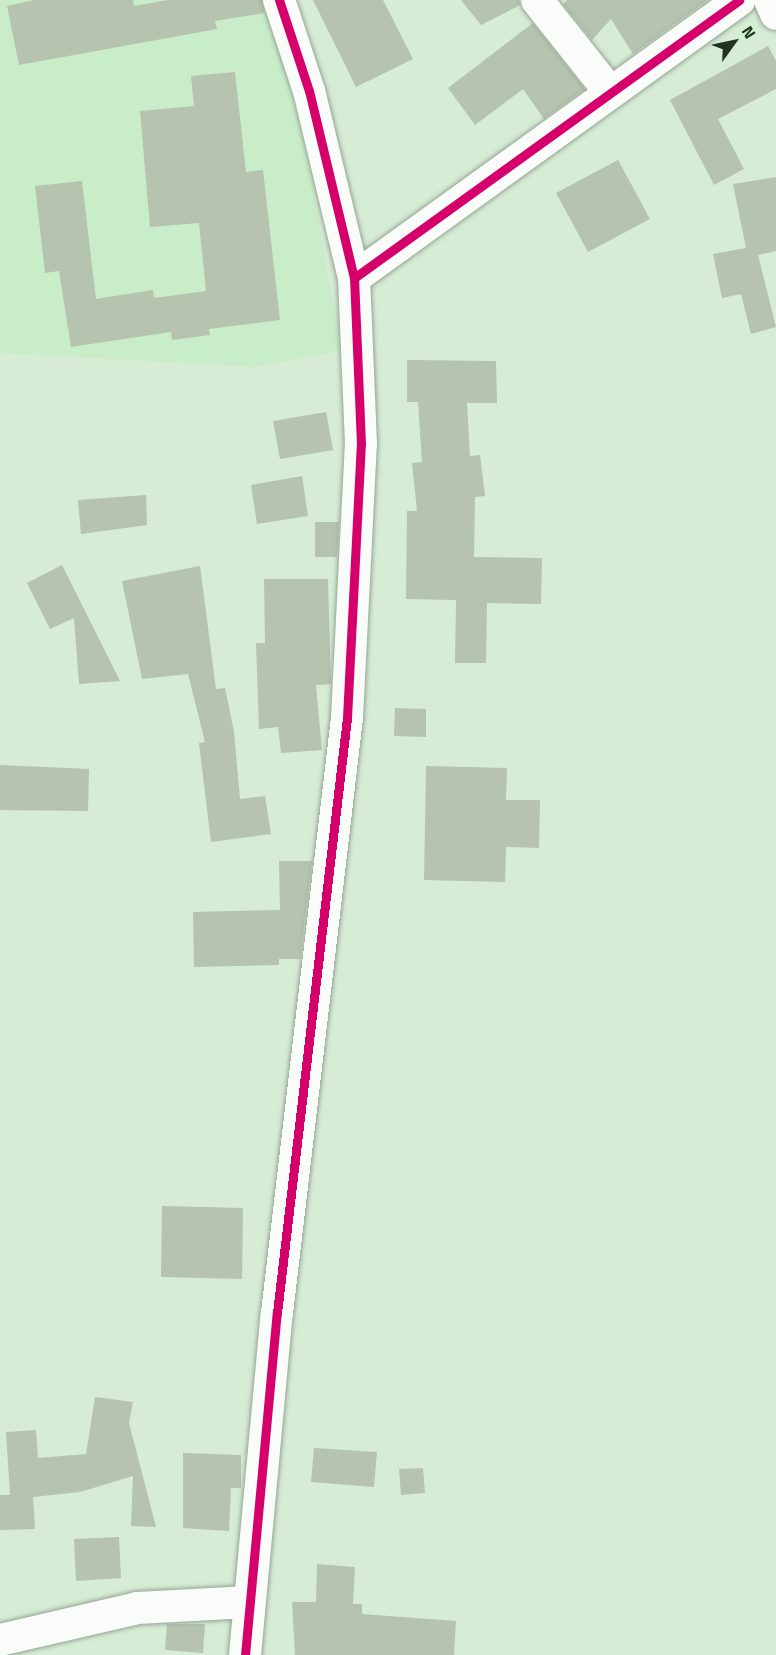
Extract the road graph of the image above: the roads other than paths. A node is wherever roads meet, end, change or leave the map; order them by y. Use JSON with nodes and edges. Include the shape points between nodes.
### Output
{"nodes":[{"id":1,"x":279,"y":0,"type":"edge"},
{"id":2,"x":537,"y":0,"type":"edge"},
{"id":3,"x":739,"y":0,"type":"edge"},
{"id":4,"x":770,"y":0,"type":"edge"},
{"id":5,"x":776,"y":14,"type":"edge"},
{"id":6,"x":610,"y":92,"type":"junction"},
{"id":7,"x":354,"y":278,"type":"junction"},
{"id":8,"x":249,"y":1602,"type":"junction"},
{"id":9,"x":0,"y":1640,"type":"edge"},
{"id":10,"x":245,"y":1655,"type":"edge"}],
"edges":[{"from":1,"to":7,"type":"street","via":[[309,91]]},
{"from":2,"to":6,"type":"street"},
{"from":3,"to":6,"type":"street"},
{"from":4,"to":5,"type":"street"},
{"from":6,"to":7,"type":"street"},
{"from":7,"to":8,"type":"street","via":[[361,444],[347,718],[276,1313]]},
{"from":8,"to":9,"type":"street","via":[[137,1608]]},
{"from":8,"to":10,"type":"street"}]}
